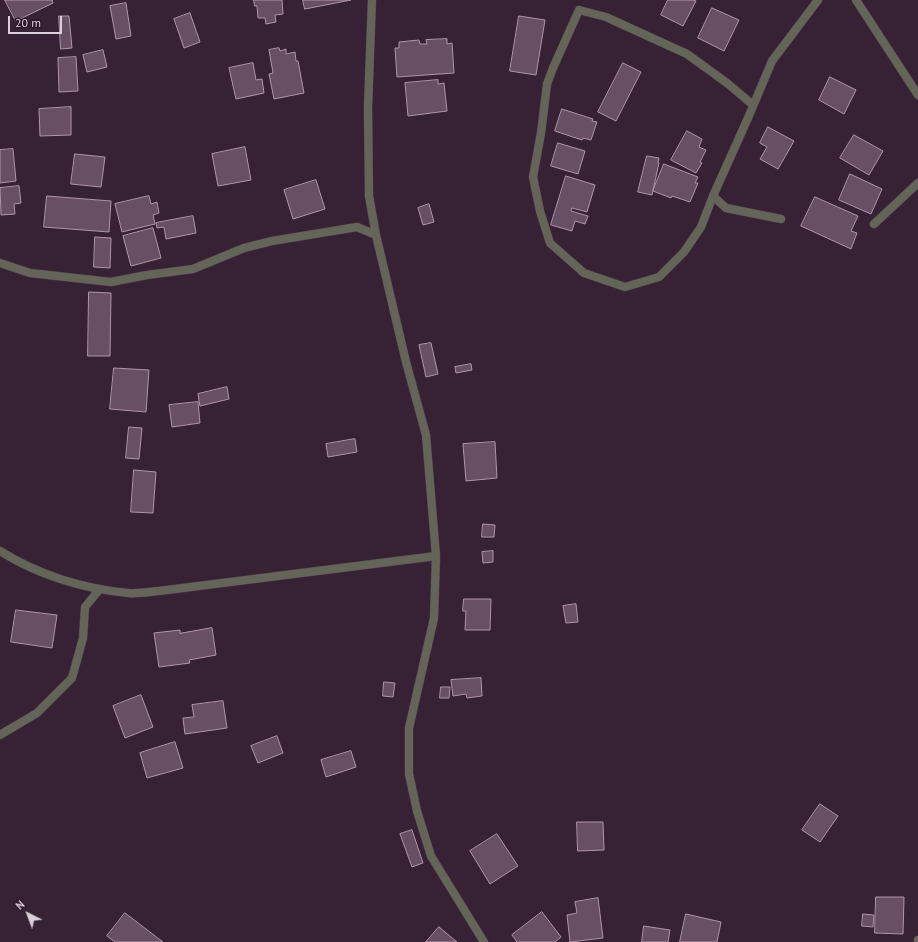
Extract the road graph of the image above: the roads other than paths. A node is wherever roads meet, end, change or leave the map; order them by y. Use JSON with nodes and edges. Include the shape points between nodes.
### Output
{"nodes":[{"id":1,"x":372,"y":0,"type":"edge"},
{"id":2,"x":818,"y":0,"type":"edge"},
{"id":3,"x":856,"y":0,"type":"edge"},
{"id":4,"x":918,"y":95,"type":"edge"},
{"id":5,"x":753,"y":105,"type":"junction"},
{"id":6,"x":918,"y":183,"type":"edge"},
{"id":7,"x":713,"y":196,"type":"junction"},
{"id":8,"x":781,"y":219,"type":"dead end"},
{"id":9,"x":874,"y":224,"type":"dead end"},
{"id":10,"x":376,"y":235,"type":"junction"},
{"id":11,"x":0,"y":263,"type":"edge"},
{"id":12,"x":0,"y":551,"type":"edge"},
{"id":13,"x":436,"y":556,"type":"junction"},
{"id":14,"x":99,"y":590,"type":"junction"},
{"id":15,"x":0,"y":735,"type":"edge"},
{"id":16,"x":484,"y":942,"type":"edge"}],
"edges":[{"from":1,"to":10,"type":"street","via":[[368,107],[369,196]]},
{"from":2,"to":5,"type":"street","via":[[772,61]]},
{"from":3,"to":4,"type":"street"},
{"from":5,"to":7,"type":"street"},
{"from":5,"to":7,"type":"street","via":[[687,54],[606,17],[579,10],[547,84],[533,177],[550,243],[584,273],[625,287],[659,277],[684,252],[701,228]]},
{"from":6,"to":9,"type":"street"},
{"from":7,"to":8,"type":"street","via":[[726,208]]},
{"from":10,"to":11,"type":"street","via":[[357,227],[272,241],[244,248],[193,269],[111,282],[30,273]]},
{"from":10,"to":13,"type":"street","via":[[426,435]]},
{"from":12,"to":14,"type":"street","via":[[50,576]]},
{"from":13,"to":14,"type":"street","via":[[159,591],[130,593]]},
{"from":13,"to":16,"type":"street","via":[[434,618],[409,728],[409,774],[431,856]]},
{"from":14,"to":15,"type":"street","via":[[85,607],[82,638],[72,678],[38,713]]}]}
